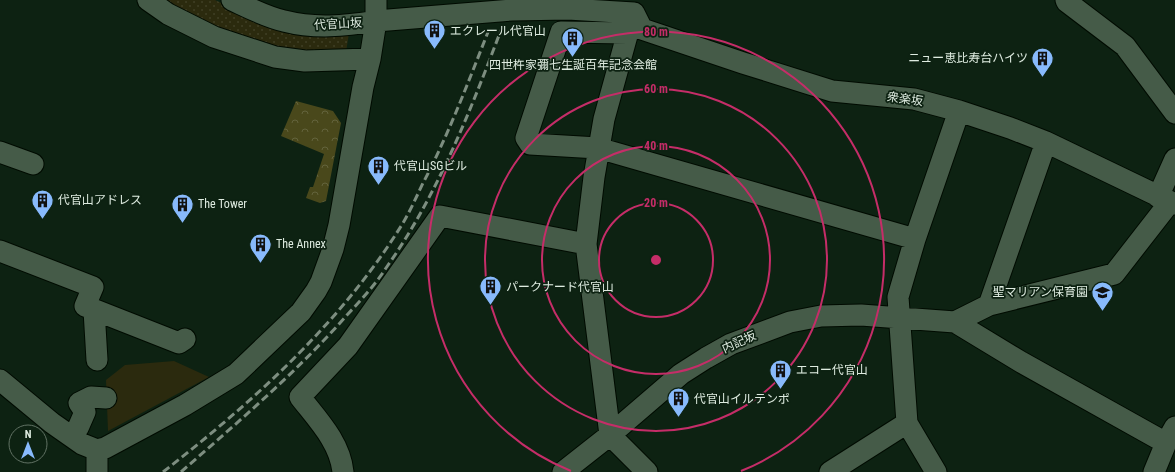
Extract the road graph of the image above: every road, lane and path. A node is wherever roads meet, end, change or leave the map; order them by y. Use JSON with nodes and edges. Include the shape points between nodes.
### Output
{"nodes":[{"id":1,"x":148,"y":0,"type":"edge"},
{"id":2,"x":232,"y":0,"type":"edge"},
{"id":3,"x":376,"y":0,"type":"edge"},
{"id":4,"x":1066,"y":0,"type":"edge"},
{"id":5,"x":635,"y":6,"type":"edge"},
{"id":6,"x":376,"y":21,"type":"junction"},
{"id":7,"x":628,"y":33,"type":"junction"},
{"id":8,"x":370,"y":59,"type":"junction"},
{"id":9,"x":958,"y":111,"type":"junction"},
{"id":10,"x":1175,"y":113,"type":"edge"},
{"id":11,"x":1046,"y":142,"type":"junction"},
{"id":12,"x":598,"y":148,"type":"junction"},
{"id":13,"x":0,"y":152,"type":"edge"},
{"id":14,"x":1175,"y":159,"type":"edge"},
{"id":15,"x":33,"y":164,"type":"dead end"},
{"id":16,"x":1168,"y":201,"type":"edge"},
{"id":17,"x":915,"y":240,"type":"junction"},
{"id":18,"x":586,"y":244,"type":"junction"},
{"id":19,"x":0,"y":251,"type":"edge"},
{"id":20,"x":989,"y":305,"type":"junction"},
{"id":21,"x":94,"y":310,"type":"junction"},
{"id":22,"x":900,"y":317,"type":"junction"},
{"id":23,"x":955,"y":322,"type":"junction"},
{"id":24,"x":185,"y":339,"type":"dead end"},
{"id":25,"x":97,"y":360,"type":"dead end"},
{"id":26,"x":0,"y":380,"type":"edge"},
{"id":27,"x":106,"y":398,"type":"dead end"},
{"id":28,"x":907,"y":423,"type":"junction"},
{"id":29,"x":78,"y":428,"type":"dead end"},
{"id":30,"x":610,"y":435,"type":"junction"},
{"id":31,"x":1171,"y":435,"type":"edge"},
{"id":32,"x":97,"y":450,"type":"junction"},
{"id":33,"x":97,"y":472,"type":"edge"},
{"id":34,"x":343,"y":472,"type":"edge"},
{"id":35,"x":563,"y":472,"type":"edge"},
{"id":36,"x":647,"y":472,"type":"edge"},
{"id":37,"x":830,"y":472,"type":"edge"},
{"id":38,"x":936,"y":472,"type":"edge"},
{"id":39,"x":1154,"y":472,"type":"edge"}],
"edges":[{"from":1,"to":8,"type":"street","via":[[168,14],[214,37],[275,57],[305,61]]},
{"from":2,"to":6,"type":"street","name":"代官山坂","via":[[262,14],[304,26],[355,25]]},
{"from":3,"to":6,"type":"street"},
{"from":4,"to":10,"type":"street","via":[[1125,46]]},
{"from":5,"to":6,"type":"street","name":"代官山坂","via":[[512,10]]},
{"from":5,"to":7,"type":"street"},
{"from":5,"to":9,"type":"street","name":"衆楽坂","via":[[642,29],[743,63],[832,91],[914,99]]},
{"from":6,"to":8,"type":"street"},
{"from":7,"to":12,"type":"street"},
{"from":7,"to":12,"type":"street","via":[[561,32],[526,138],[530,144]]},
{"from":8,"to":32,"type":"street","via":[[333,249],[321,282],[306,306],[236,374],[185,405]]},
{"from":9,"to":11,"type":"street","name":"衆楽坂"},
{"from":9,"to":17,"type":"street"},
{"from":11,"to":16,"type":"street","name":"衆楽坂"},
{"from":11,"to":20,"type":"street"},
{"from":12,"to":17,"type":"street"},
{"from":12,"to":18,"type":"street"},
{"from":13,"to":15,"type":"street"},
{"from":14,"to":16,"type":"street"},
{"from":16,"to":20,"type":"street","via":[[1114,274]]},
{"from":17,"to":22,"type":"street","via":[[898,297]]},
{"from":18,"to":30,"type":"street"},
{"from":18,"to":34,"type":"street","via":[[440,216],[348,346],[300,397],[336,447]]},
{"from":19,"to":21,"type":"street","via":[[93,287],[85,306]]},
{"from":20,"to":23,"type":"street"},
{"from":21,"to":24,"type":"street","via":[[179,343]]},
{"from":21,"to":25,"type":"street"},
{"from":22,"to":23,"type":"street","name":"内記坂"},
{"from":22,"to":28,"type":"street"},
{"from":22,"to":30,"type":"street","name":"内記坂","via":[[821,316],[790,322],[758,333],[731,344],[681,374]]},
{"from":23,"to":31,"type":"street","via":[[1028,366]]},
{"from":26,"to":32,"type":"street","via":[[52,423],[82,444]]},
{"from":27,"to":29,"type":"street","via":[[91,396],[79,403],[85,412]]},
{"from":28,"to":37,"type":"street"},
{"from":28,"to":38,"type":"street"},
{"from":30,"to":35,"type":"street","name":"内記坂"},
{"from":30,"to":36,"type":"street"},
{"from":31,"to":39,"type":"street"},
{"from":32,"to":33,"type":"street"}]}
